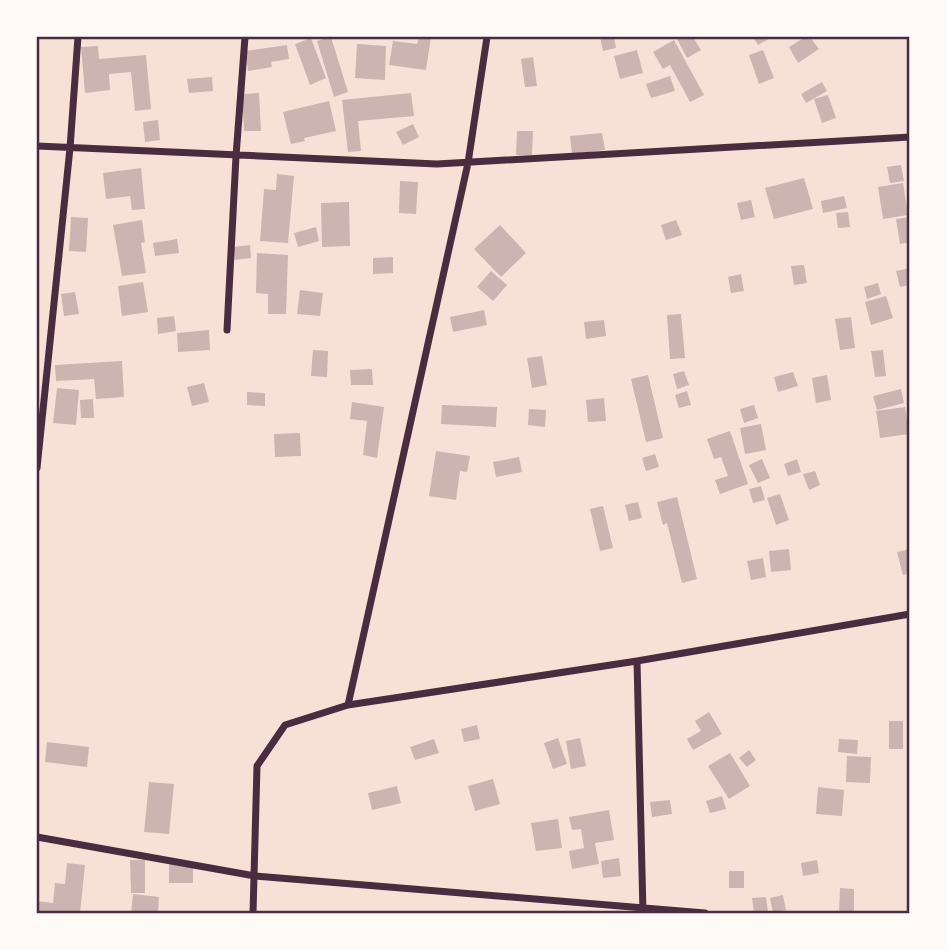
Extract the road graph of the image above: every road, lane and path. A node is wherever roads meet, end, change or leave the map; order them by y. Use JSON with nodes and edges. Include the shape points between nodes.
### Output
{"nodes":[{"id":1,"x":78,"y":37,"type":"edge"},
{"id":2,"x":245,"y":37,"type":"edge"},
{"id":3,"x":487,"y":37,"type":"edge"},
{"id":4,"x":910,"y":137,"type":"edge"},
{"id":5,"x":37,"y":146,"type":"edge"},
{"id":6,"x":70,"y":148,"type":"junction"},
{"id":7,"x":236,"y":156,"type":"junction"},
{"id":8,"x":468,"y":163,"type":"junction"},
{"id":9,"x":227,"y":330,"type":"dead end"},
{"id":10,"x":37,"y":458,"type":"edge"},
{"id":11,"x":37,"y":468,"type":"edge"},
{"id":12,"x":910,"y":614,"type":"edge"},
{"id":13,"x":637,"y":661,"type":"junction"},
{"id":14,"x":348,"y":705,"type":"junction"},
{"id":15,"x":37,"y":837,"type":"edge"},
{"id":16,"x":255,"y":876,"type":"junction"},
{"id":17,"x":643,"y":911,"type":"edge"},
{"id":18,"x":253,"y":913,"type":"edge"},
{"id":19,"x":705,"y":913,"type":"edge"}],
"edges":[{"from":1,"to":6,"type":"street"},
{"from":2,"to":7,"type":"street"},
{"from":3,"to":8,"type":"street"},
{"from":4,"to":8,"type":"street"},
{"from":5,"to":6,"type":"street"},
{"from":6,"to":7,"type":"street"},
{"from":6,"to":10,"type":"street"},
{"from":7,"to":8,"type":"street"},
{"from":7,"to":9,"type":"street"},
{"from":8,"to":14,"type":"street"},
{"from":10,"to":11,"type":"street"},
{"from":12,"to":13,"type":"street"},
{"from":13,"to":14,"type":"street"},
{"from":13,"to":17,"type":"street"},
{"from":14,"to":16,"type":"street","via":[[285,725],[257,766]]},
{"from":15,"to":16,"type":"street"},
{"from":16,"to":17,"type":"street"},
{"from":16,"to":18,"type":"street"},
{"from":17,"to":19,"type":"street"}]}
